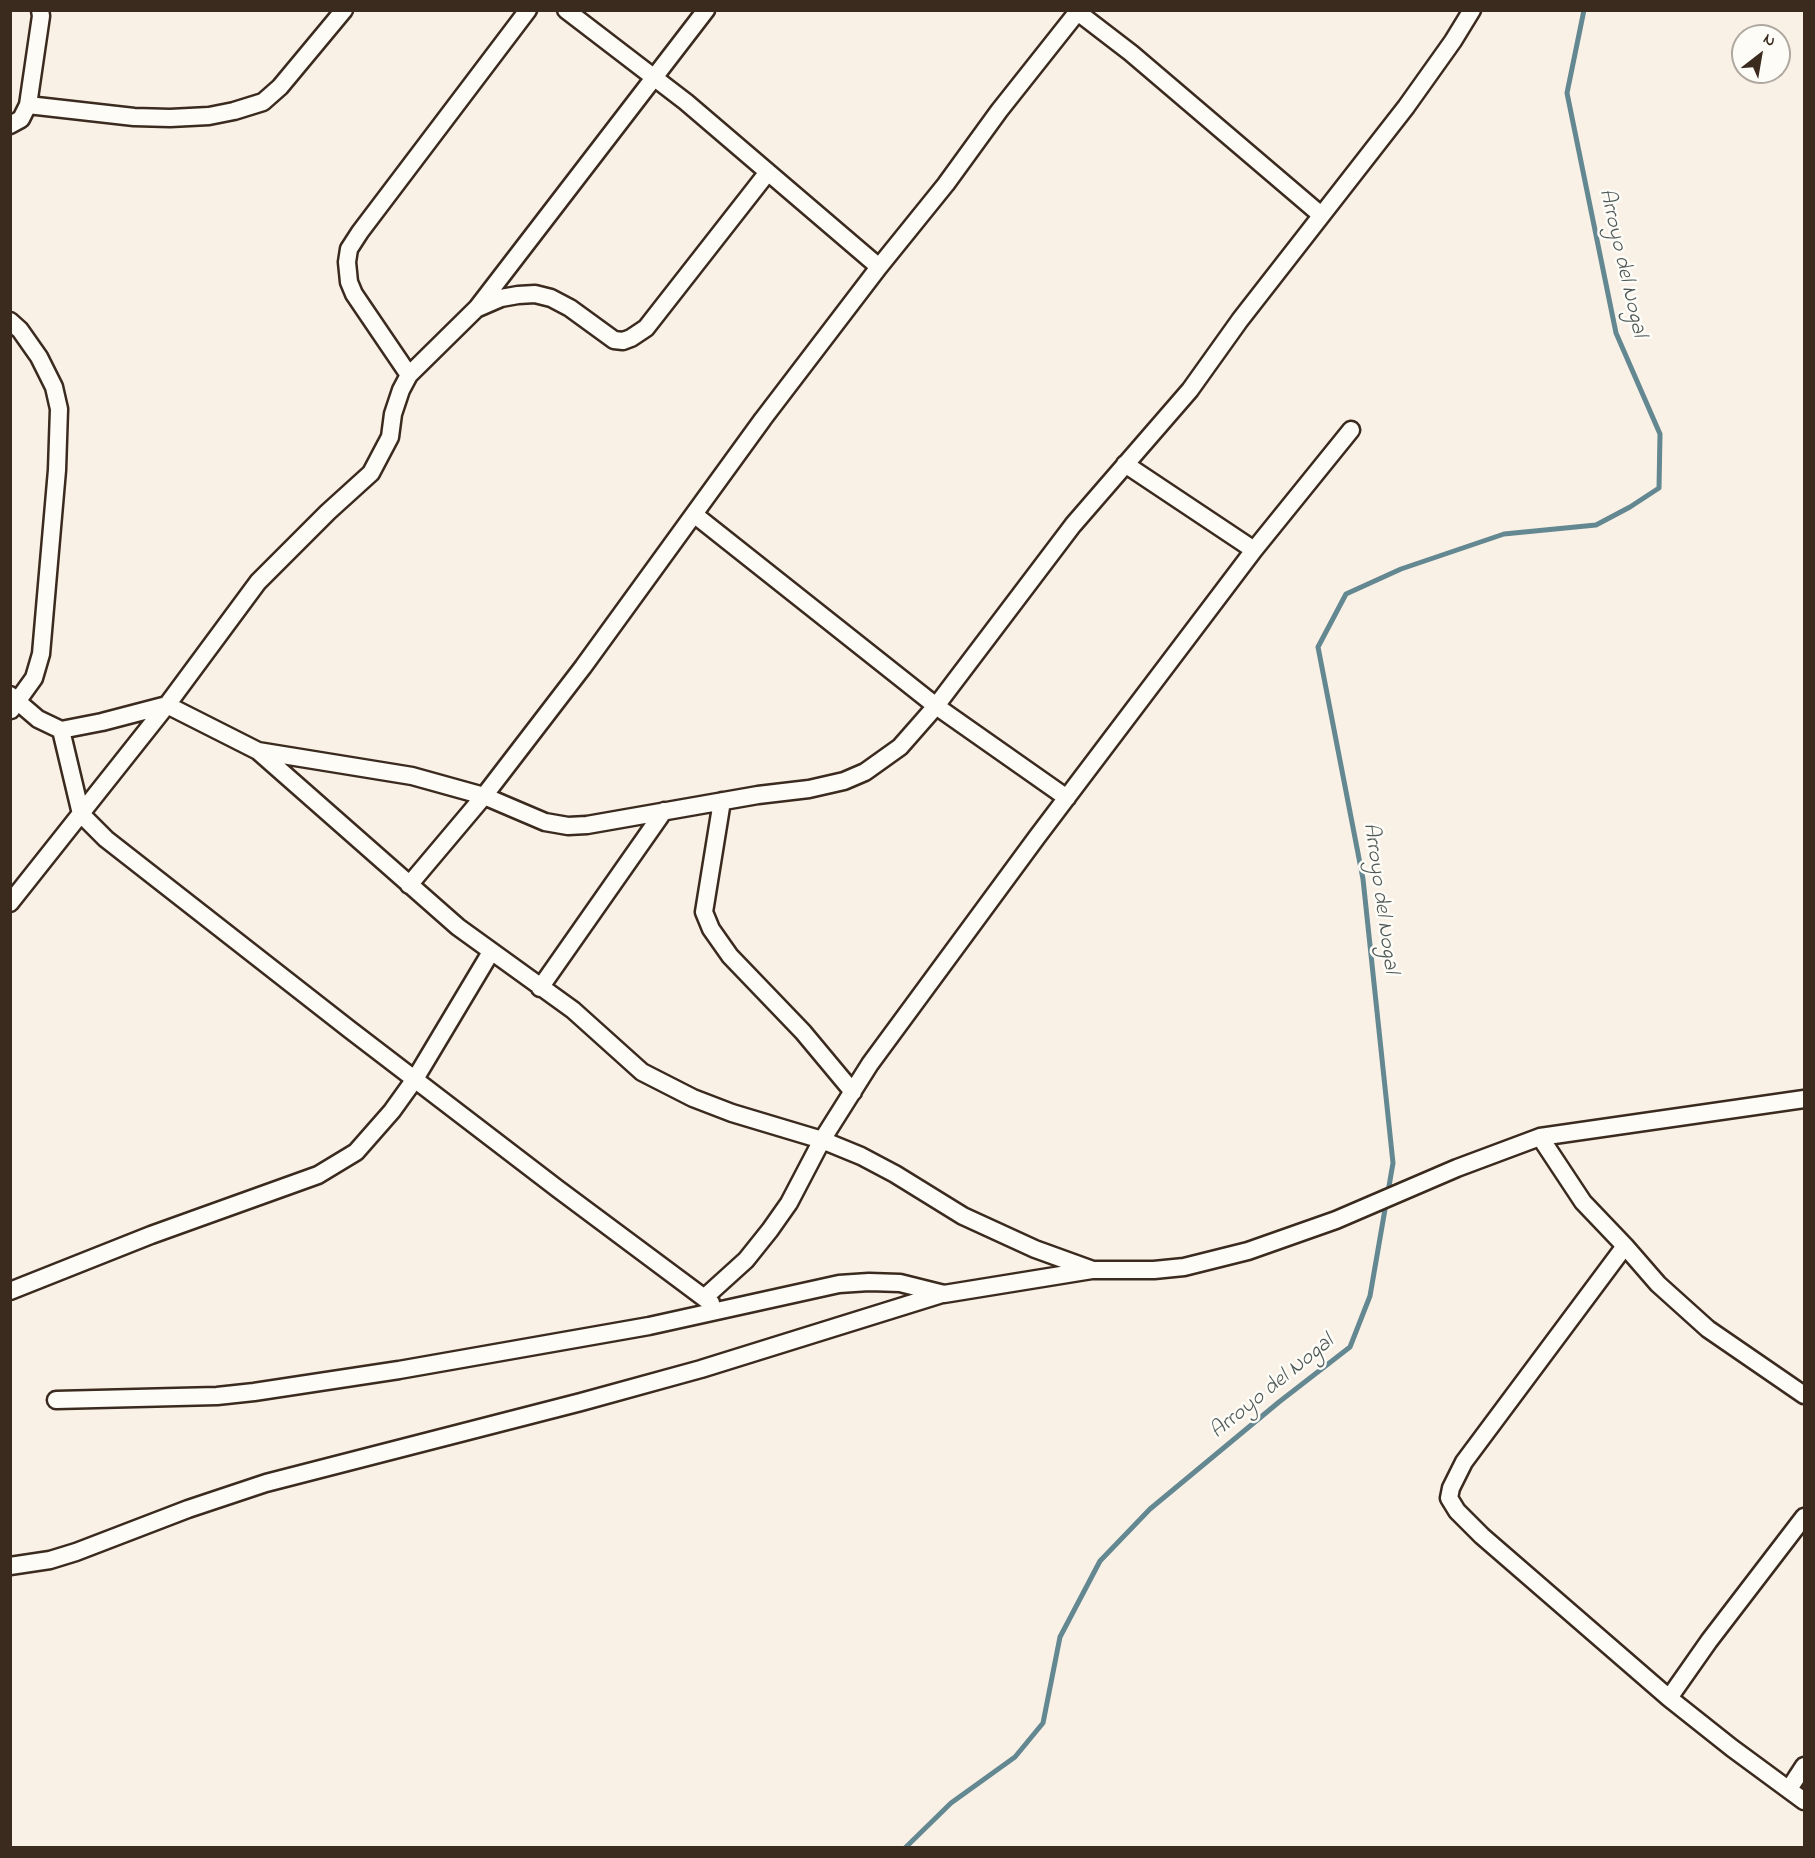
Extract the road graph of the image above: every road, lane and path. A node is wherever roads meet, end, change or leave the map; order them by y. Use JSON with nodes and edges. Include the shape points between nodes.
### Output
{"nodes":[{"id":1,"x":40,"y":10,"type":"edge"},
{"id":2,"x":344,"y":10,"type":"edge"},
{"id":3,"x":528,"y":10,"type":"edge"},
{"id":4,"x":566,"y":10,"type":"edge"},
{"id":5,"x":706,"y":10,"type":"edge"},
{"id":6,"x":1472,"y":10,"type":"edge"},
{"id":7,"x":1077,"y":11,"type":"edge"},
{"id":8,"x":655,"y":77,"type":"junction"},
{"id":9,"x":28,"y":105,"type":"junction"},
{"id":10,"x":10,"y":125,"type":"edge"},
{"id":11,"x":768,"y":172,"type":"junction"},
{"id":12,"x":1321,"y":215,"type":"junction"},
{"id":13,"x":879,"y":267,"type":"junction"},
{"id":14,"x":477,"y":309,"type":"junction"},
{"id":15,"x":10,"y":321,"type":"edge"},
{"id":16,"x":409,"y":375,"type":"junction"},
{"id":17,"x":1351,"y":430,"type":"dead end"},
{"id":18,"x":1125,"y":464,"type":"junction"},
{"id":19,"x":695,"y":515,"type":"junction"},
{"id":20,"x":1254,"y":549,"type":"junction"},
{"id":21,"x":13,"y":703,"type":"edge"},
{"id":22,"x":167,"y":705,"type":"junction"},
{"id":23,"x":936,"y":706,"type":"junction"},
{"id":24,"x":61,"y":730,"type":"junction"},
{"id":25,"x":258,"y":751,"type":"junction"},
{"id":26,"x":484,"y":796,"type":"junction"},
{"id":27,"x":1067,"y":798,"type":"junction"},
{"id":28,"x":722,"y":801,"type":"junction"},
{"id":29,"x":664,"y":811,"type":"junction"},
{"id":30,"x":81,"y":813,"type":"junction"},
{"id":31,"x":409,"y":885,"type":"junction"},
{"id":32,"x":10,"y":903,"type":"edge"},
{"id":33,"x":491,"y":952,"type":"junction"},
{"id":34,"x":540,"y":988,"type":"junction"},
{"id":35,"x":415,"y":1079,"type":"junction"},
{"id":36,"x":853,"y":1092,"type":"junction"},
{"id":37,"x":1804,"y":1099,"type":"edge"},
{"id":38,"x":1540,"y":1137,"type":"junction"},
{"id":39,"x":822,"y":1140,"type":"junction"},
{"id":40,"x":1625,"y":1246,"type":"junction"},
{"id":41,"x":1093,"y":1270,"type":"junction"},
{"id":42,"x":10,"y":1291,"type":"edge"},
{"id":43,"x":944,"y":1294,"type":"junction"},
{"id":44,"x":704,"y":1298,"type":"junction"},
{"id":45,"x":723,"y":1311,"type":"junction"},
{"id":46,"x":1804,"y":1395,"type":"edge"},
{"id":47,"x":56,"y":1400,"type":"dead end"},
{"id":48,"x":1804,"y":1517,"type":"edge"},
{"id":49,"x":10,"y":1566,"type":"edge"},
{"id":50,"x":1669,"y":1698,"type":"junction"},
{"id":51,"x":1804,"y":1766,"type":"edge"},
{"id":52,"x":1789,"y":1789,"type":"junction"},
{"id":53,"x":1804,"y":1801,"type":"edge"}],
"edges":[{"from":1,"to":9,"type":"street"},
{"from":2,"to":9,"type":"street","via":[[280,87],[263,102],[234,111],[209,116],[134,117]]},
{"from":3,"to":16,"type":"street","via":[[349,249],[349,282],[354,294]]},
{"from":4,"to":8,"type":"street"},
{"from":5,"to":8,"type":"street"},
{"from":6,"to":12,"type":"street","via":[[1406,107]]},
{"from":7,"to":12,"type":"street"},
{"from":7,"to":13,"type":"street"},
{"from":8,"to":11,"type":"street"},
{"from":8,"to":14,"type":"street"},
{"from":9,"to":10,"type":"street","via":[[21,119]]},
{"from":11,"to":13,"type":"street"},
{"from":11,"to":14,"type":"street","via":[[646,328],[631,338],[614,340],[570,308],[543,296],[518,294]]},
{"from":12,"to":18,"type":"street","via":[[1190,390]]},
{"from":13,"to":19,"type":"street"},
{"from":14,"to":16,"type":"street"},
{"from":15,"to":21,"type":"street","via":[[39,357],[54,387],[59,409],[41,654],[34,678]]},
{"from":16,"to":22,"type":"street","via":[[393,414],[390,437],[371,473],[258,582]]},
{"from":17,"to":20,"type":"street"},
{"from":18,"to":20,"type":"street"},
{"from":18,"to":23,"type":"street","via":[[1073,525]]},
{"from":19,"to":23,"type":"street"},
{"from":19,"to":26,"type":"street"},
{"from":20,"to":27,"type":"street"},
{"from":21,"to":24,"type":"street"},
{"from":22,"to":24,"type":"street"},
{"from":22,"to":25,"type":"street"},
{"from":22,"to":30,"type":"street"},
{"from":23,"to":27,"type":"street"},
{"from":23,"to":28,"type":"street","via":[[900,747],[865,772],[809,789]]},
{"from":24,"to":30,"type":"street"},
{"from":25,"to":26,"type":"street","via":[[412,776]]},
{"from":25,"to":31,"type":"street"},
{"from":26,"to":29,"type":"street","via":[[557,825],[586,825]]},
{"from":26,"to":31,"type":"street"},
{"from":27,"to":36,"type":"street"},
{"from":28,"to":29,"type":"street"},
{"from":28,"to":36,"type":"street","via":[[705,912],[711,929],[730,956],[803,1032]]},
{"from":29,"to":34,"type":"street"},
{"from":30,"to":32,"type":"street"},
{"from":30,"to":35,"type":"street","via":[[106,839]]},
{"from":31,"to":33,"type":"street"},
{"from":33,"to":34,"type":"street"},
{"from":33,"to":35,"type":"street"},
{"from":34,"to":39,"type":"street","via":[[594,1028],[642,1072],[664,1085],[732,1113]]},
{"from":35,"to":42,"type":"street","via":[[356,1152],[318,1174]]},
{"from":35,"to":44,"type":"street"},
{"from":36,"to":39,"type":"street"},
{"from":37,"to":38,"type":"street"},
{"from":38,"to":40,"type":"street","via":[[1583,1202]]},
{"from":38,"to":41,"type":"street","via":[[1336,1220],[1248,1251],[1174,1268]]},
{"from":39,"to":41,"type":"street","via":[[895,1174],[963,1216]]},
{"from":39,"to":44,"type":"street","via":[[770,1230],[746,1260]]},
{"from":40,"to":46,"type":"street","via":[[1658,1284],[1708,1329]]},
{"from":40,"to":50,"type":"street","via":[[1464,1462],[1449,1498],[1482,1536]]},
{"from":41,"to":43,"type":"street"},
{"from":43,"to":45,"type":"street","via":[[900,1283],[839,1284]]},
{"from":43,"to":49,"type":"street","via":[[701,1369],[266,1483],[76,1552]]},
{"from":44,"to":45,"type":"street"},
{"from":45,"to":47,"type":"street","via":[[485,1356],[254,1392]]},
{"from":48,"to":50,"type":"street"},
{"from":50,"to":52,"type":"street"},
{"from":51,"to":52,"type":"street"},
{"from":52,"to":53,"type":"street"}]}
